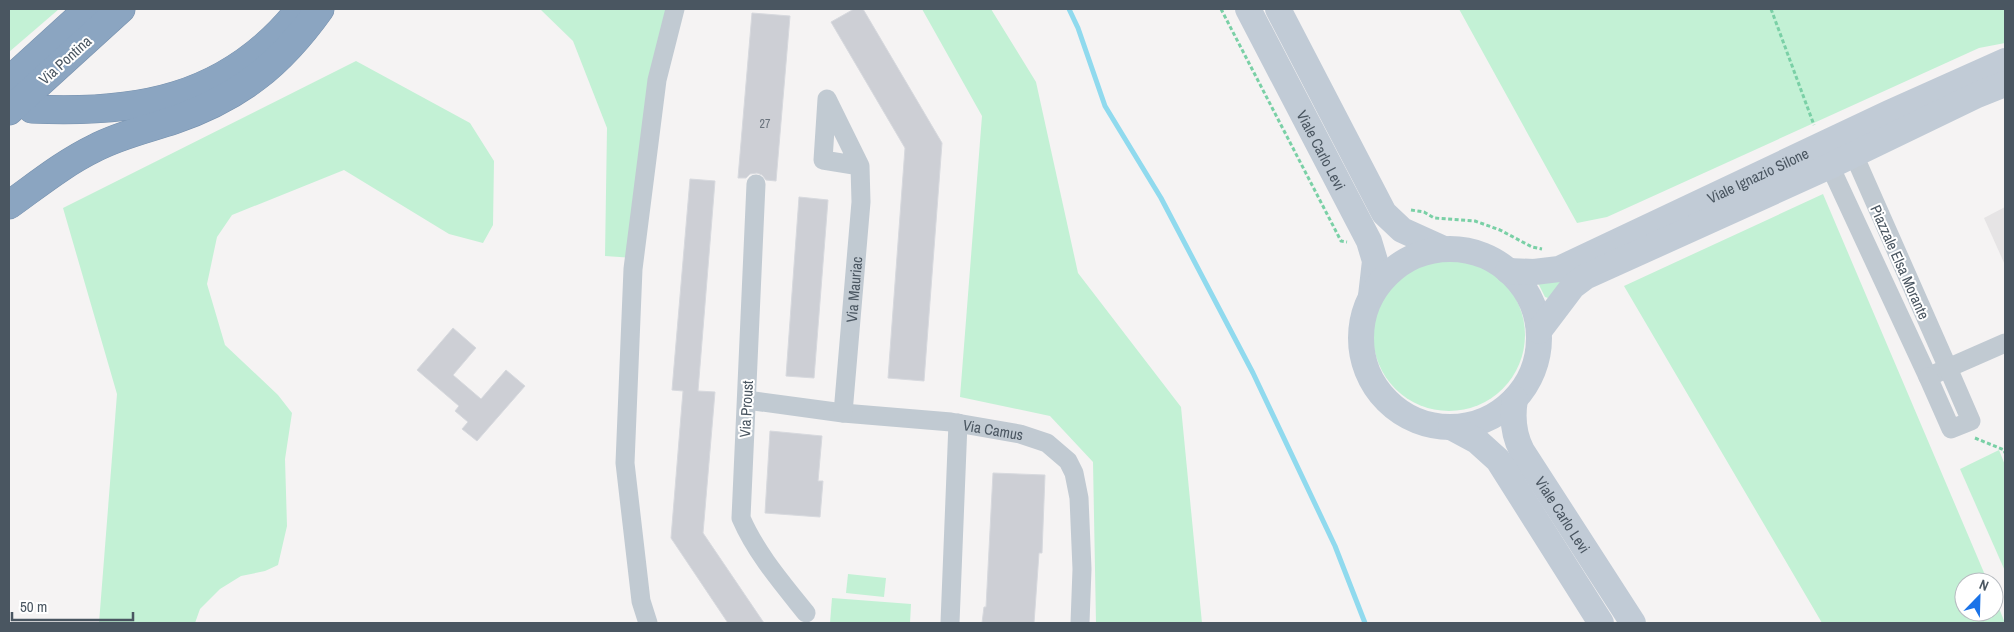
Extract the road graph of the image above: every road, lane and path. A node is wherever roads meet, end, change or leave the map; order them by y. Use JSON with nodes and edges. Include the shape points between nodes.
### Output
{"nodes":[{"id":1,"x":88,"y":9,"type":"edge"},
{"id":2,"x":121,"y":9,"type":"edge"},
{"id":3,"x":300,"y":9,"type":"edge"},
{"id":4,"x":320,"y":9,"type":"edge"},
{"id":5,"x":674,"y":9,"type":"edge"},
{"id":6,"x":1221,"y":9,"type":"edge"},
{"id":7,"x":1248,"y":9,"type":"edge"},
{"id":8,"x":1278,"y":9,"type":"edge"},
{"id":9,"x":1771,"y":9,"type":"edge"},
{"id":10,"x":2005,"y":60,"type":"edge"},
{"id":11,"x":9,"y":81,"type":"edge"},
{"id":12,"x":2005,"y":84,"type":"edge"},
{"id":13,"x":21,"y":110,"type":"edge"},
{"id":14,"x":1814,"y":127,"type":"dead end"},
{"id":15,"x":1854,"y":155,"type":"junction"},
{"id":16,"x":860,"y":166,"type":"dead end"},
{"id":17,"x":1830,"y":166,"type":"junction"},
{"id":18,"x":756,"y":184,"type":"dead end"},
{"id":19,"x":9,"y":205,"type":"edge"},
{"id":20,"x":1408,"y":210,"type":"dead end"},
{"id":21,"x":1353,"y":239,"type":"dead end"},
{"id":22,"x":1552,"y":248,"type":"dead end"},
{"id":23,"x":1444,"y":249,"type":"junction"},
{"id":24,"x":1508,"y":271,"type":"junction"},
{"id":25,"x":1371,"y":296,"type":"junction"},
{"id":26,"x":1539,"y":331,"type":"junction"},
{"id":27,"x":2005,"y":343,"type":"edge"},
{"id":28,"x":1948,"y":368,"type":"junction"},
{"id":29,"x":1928,"y":377,"type":"junction"},
{"id":30,"x":1515,"y":399,"type":"junction"},
{"id":31,"x":747,"y":400,"type":"junction"},
{"id":32,"x":843,"y":413,"type":"junction"},
{"id":33,"x":958,"y":423,"type":"junction"},
{"id":34,"x":1961,"y":425,"type":"junction"},
{"id":35,"x":1451,"y":427,"type":"junction"},
{"id":36,"x":2005,"y":453,"type":"edge"},
{"id":37,"x":806,"y":613,"type":"dead end"},
{"id":38,"x":648,"y":623,"type":"edge"},
{"id":39,"x":950,"y":623,"type":"edge"},
{"id":40,"x":1080,"y":623,"type":"edge"},
{"id":41,"x":1601,"y":623,"type":"edge"},
{"id":42,"x":1634,"y":623,"type":"edge"}],
"edges":[{"from":1,"to":11,"type":"highway","name":"Via Pontina"},
{"from":2,"to":13,"type":"highway","name":"Via Pontina"},
{"from":3,"to":13,"type":"highway","via":[[247,60],[190,91],[156,102],[112,109]]},
{"from":4,"to":19,"type":"highway","via":[[272,65],[238,90],[195,112],[95,148]]},
{"from":5,"to":38,"type":"street","via":[[658,80],[632,269],[625,463],[641,600]]},
{"from":6,"to":21,"type":"path","via":[[1341,240]]},
{"from":7,"to":25,"type":"street","name":"Viale Carlo Levi","via":[[1369,241],[1375,261]]},
{"from":8,"to":23,"type":"street","name":"Viale Carlo Levi","via":[[1384,213],[1402,230]]},
{"from":9,"to":14,"type":"path"},
{"from":10,"to":24,"type":"street","name":"Viale Ignazio Silone","via":[[1560,269]]},
{"from":12,"to":15,"type":"street","name":"Viale Ignazio Silone"},
{"from":15,"to":17,"type":"street","name":"Viale Ignazio Silone"},
{"from":15,"to":28,"type":"street","name":"Piazzale Elsa Morante"},
{"from":16,"to":32,"type":"street","name":"Via Mauriac","via":[[861,202]]},
{"from":17,"to":26,"type":"street","name":"Viale Ignazio Silone","via":[[1586,277],[1573,286]]},
{"from":17,"to":29,"type":"street","name":"Piazzale Elsa Morante"},
{"from":18,"to":31,"type":"street","name":"Via Proust"},
{"from":20,"to":22,"type":"path","via":[[1424,212],[1434,218],[1475,221],[1532,247]]},
{"from":23,"to":24,"type":"street","via":[[1478,254]]},
{"from":23,"to":25,"type":"street","via":[[1410,258],[1394,268]]},
{"from":24,"to":26,"type":"street","via":[[1532,304]]},
{"from":25,"to":35,"type":"street","via":[[1364,313],[1361,349],[1373,384],[1399,411],[1424,423]]},
{"from":26,"to":30,"type":"street","via":[[1535,364]]},
{"from":27,"to":28,"type":"street"},
{"from":28,"to":29,"type":"street"},
{"from":28,"to":34,"type":"street","name":"Piazzale Elsa Morante","via":[[1971,420]]},
{"from":29,"to":34,"type":"street","name":"Piazzale Elsa Morante","via":[[1951,429]]},
{"from":30,"to":35,"type":"street","via":[[1497,414],[1475,424]]},
{"from":30,"to":42,"type":"street","name":"Viale Carlo Levi","via":[[1513,417],[1517,442]]},
{"from":31,"to":32,"type":"street","name":"Via Camus"},
{"from":31,"to":37,"type":"street","name":"Via Proust","via":[[741,518],[764,560]]},
{"from":32,"to":33,"type":"street","name":"Via Camus"},
{"from":33,"to":39,"type":"street"},
{"from":33,"to":40,"type":"street","name":"Via Camus","via":[[1038,440],[1057,450],[1068,461],[1080,498]]},
{"from":34,"to":36,"type":"path","via":[[1966,434]]},
{"from":35,"to":41,"type":"street","name":"Viale Carlo Levi","via":[[1477,441],[1498,460]]}]}
